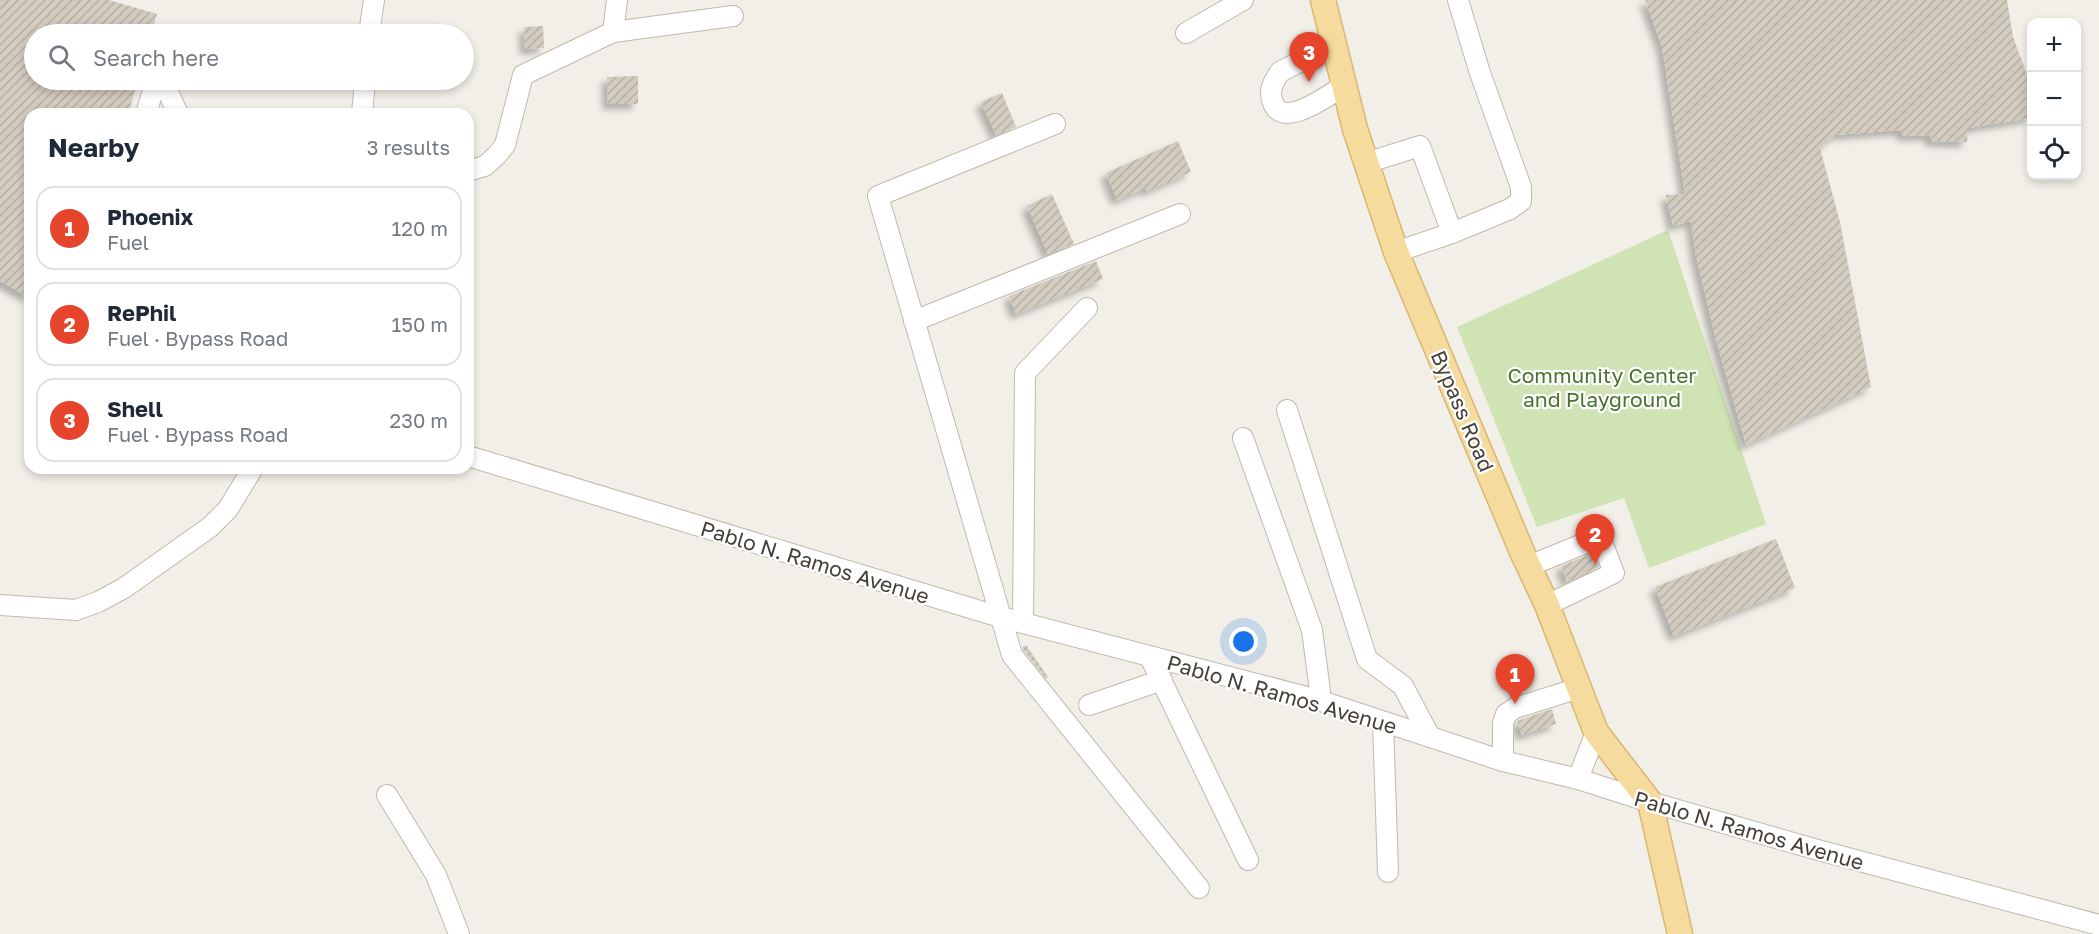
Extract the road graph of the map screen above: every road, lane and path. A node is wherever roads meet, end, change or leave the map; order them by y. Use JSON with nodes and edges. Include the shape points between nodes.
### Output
{"nodes":[{"id":1,"x":374,"y":0,"type":"edge"},
{"id":2,"x":616,"y":0,"type":"edge"},
{"id":3,"x":1243,"y":0,"type":"edge"},
{"id":4,"x":1323,"y":0,"type":"edge"},
{"id":5,"x":1458,"y":0,"type":"edge"},
{"id":6,"x":733,"y":16,"type":"dead end"},
{"id":7,"x":370,"y":24,"type":"edge"},
{"id":8,"x":613,"y":32,"type":"junction"},
{"id":9,"x":1185,"y":33,"type":"dead end"},
{"id":10,"x":1334,"y":44,"type":"junction"},
{"id":11,"x":1344,"y":86,"type":"junction"},
{"id":12,"x":153,"y":90,"type":"edge"},
{"id":13,"x":166,"y":90,"type":"edge"},
{"id":14,"x":364,"y":90,"type":"edge"},
{"id":15,"x":148,"y":108,"type":"edge"},
{"id":16,"x":175,"y":108,"type":"edge"},
{"id":17,"x":363,"y":108,"type":"edge"},
{"id":18,"x":1055,"y":124,"type":"dead end"},
{"id":19,"x":1366,"y":163,"type":"junction"},
{"id":20,"x":474,"y":169,"type":"edge"},
{"id":21,"x":1180,"y":214,"type":"dead end"},
{"id":22,"x":1452,"y":233,"type":"junction"},
{"id":23,"x":1396,"y":252,"type":"junction"},
{"id":24,"x":1087,"y":308,"type":"dead end"},
{"id":25,"x":914,"y":321,"type":"junction"},
{"id":26,"x":1287,"y":410,"type":"dead end"},
{"id":27,"x":1243,"y":438,"type":"dead end"},
{"id":28,"x":474,"y":458,"type":"edge"},
{"id":29,"x":249,"y":474,"type":"edge"},
{"id":30,"x":1529,"y":566,"type":"junction"},
{"id":31,"x":0,"y":605,"type":"edge"},
{"id":32,"x":1547,"y":605,"type":"junction"},
{"id":33,"x":1000,"y":617,"type":"junction"},
{"id":34,"x":1023,"y":623,"type":"junction"},
{"id":35,"x":1150,"y":657,"type":"junction"},
{"id":36,"x":1161,"y":680,"type":"junction"},
{"id":37,"x":1579,"y":688,"type":"junction"},
{"id":38,"x":1318,"y":700,"type":"junction"},
{"id":39,"x":1089,"y":705,"type":"dead end"},
{"id":40,"x":1383,"y":722,"type":"junction"},
{"id":41,"x":1596,"y":732,"type":"junction"},
{"id":42,"x":1430,"y":737,"type":"junction"},
{"id":43,"x":1503,"y":761,"type":"junction"},
{"id":44,"x":1578,"y":779,"type":"junction"},
{"id":45,"x":387,"y":795,"type":"dead end"},
{"id":46,"x":1650,"y":802,"type":"junction"},
{"id":47,"x":1248,"y":860,"type":"dead end"},
{"id":48,"x":1388,"y":872,"type":"dead end"},
{"id":49,"x":1199,"y":888,"type":"dead end"},
{"id":50,"x":2099,"y":925,"type":"edge"},
{"id":51,"x":459,"y":934,"type":"edge"},
{"id":52,"x":1680,"y":934,"type":"edge"}],
"edges":[{"from":1,"to":7,"type":"street"},
{"from":2,"to":8,"type":"street"},
{"from":3,"to":9,"type":"street"},
{"from":4,"to":10,"type":"main road","name":"Bypass Road"},
{"from":5,"to":22,"type":"street","via":[[1521,187],[1521,201]]},
{"from":6,"to":8,"type":"street"},
{"from":8,"to":20,"type":"street","via":[[522,75],[505,145],[485,165]]},
{"from":10,"to":11,"type":"main road","name":"Bypass Road"},
{"from":10,"to":11,"type":"street","via":[[1280,72],[1270,94],[1274,107],[1293,114]]},
{"from":11,"to":19,"type":"main road","name":"Bypass Road"},
{"from":12,"to":15,"type":"street"},
{"from":13,"to":16,"type":"street"},
{"from":14,"to":17,"type":"street"},
{"from":18,"to":25,"type":"street","via":[[878,196]]},
{"from":19,"to":22,"type":"street","via":[[1420,146]]},
{"from":19,"to":23,"type":"main road","name":"Bypass Road"},
{"from":21,"to":25,"type":"street"},
{"from":22,"to":23,"type":"street"},
{"from":23,"to":30,"type":"main road","name":"Bypass Road"},
{"from":24,"to":34,"type":"street","via":[[1025,373]]},
{"from":25,"to":33,"type":"street"},
{"from":26,"to":42,"type":"street","via":[[1367,659],[1403,686]]},
{"from":27,"to":38,"type":"street","via":[[1312,630]]},
{"from":28,"to":33,"type":"street","name":"Pablo N. Ramos Avenue"},
{"from":29,"to":31,"type":"street","via":[[228,509],[210,527],[98,603],[76,610]]},
{"from":30,"to":32,"type":"main road","name":"Bypass Road"},
{"from":30,"to":32,"type":"street","via":[[1600,537],[1614,573]]},
{"from":32,"to":37,"type":"main road","name":"Bypass Road"},
{"from":33,"to":34,"type":"street","name":"Pablo N. Ramos Avenue"},
{"from":33,"to":49,"type":"street","via":[[1012,655]]},
{"from":34,"to":35,"type":"street","name":"Pablo N. Ramos Avenue"},
{"from":35,"to":36,"type":"street"},
{"from":35,"to":38,"type":"street","name":"Pablo N. Ramos Avenue"},
{"from":36,"to":39,"type":"street"},
{"from":36,"to":47,"type":"street"},
{"from":37,"to":41,"type":"main road","name":"Bypass Road"},
{"from":37,"to":43,"type":"street","via":[[1506,714]]},
{"from":38,"to":40,"type":"street","name":"Pablo N. Ramos Avenue"},
{"from":40,"to":42,"type":"street","name":"Pablo N. Ramos Avenue"},
{"from":40,"to":48,"type":"street"},
{"from":41,"to":44,"type":"street"},
{"from":41,"to":46,"type":"main road","name":"Bypass Road"},
{"from":42,"to":43,"type":"street","name":"Pablo N. Ramos Avenue"},
{"from":43,"to":44,"type":"street","name":"Pablo N. Ramos Avenue"},
{"from":44,"to":46,"type":"street","name":"Pablo N. Ramos Avenue"},
{"from":45,"to":51,"type":"street","via":[[436,875]]},
{"from":46,"to":50,"type":"street","name":"Pablo N. Ramos Avenue"},
{"from":46,"to":52,"type":"main road"}]}
